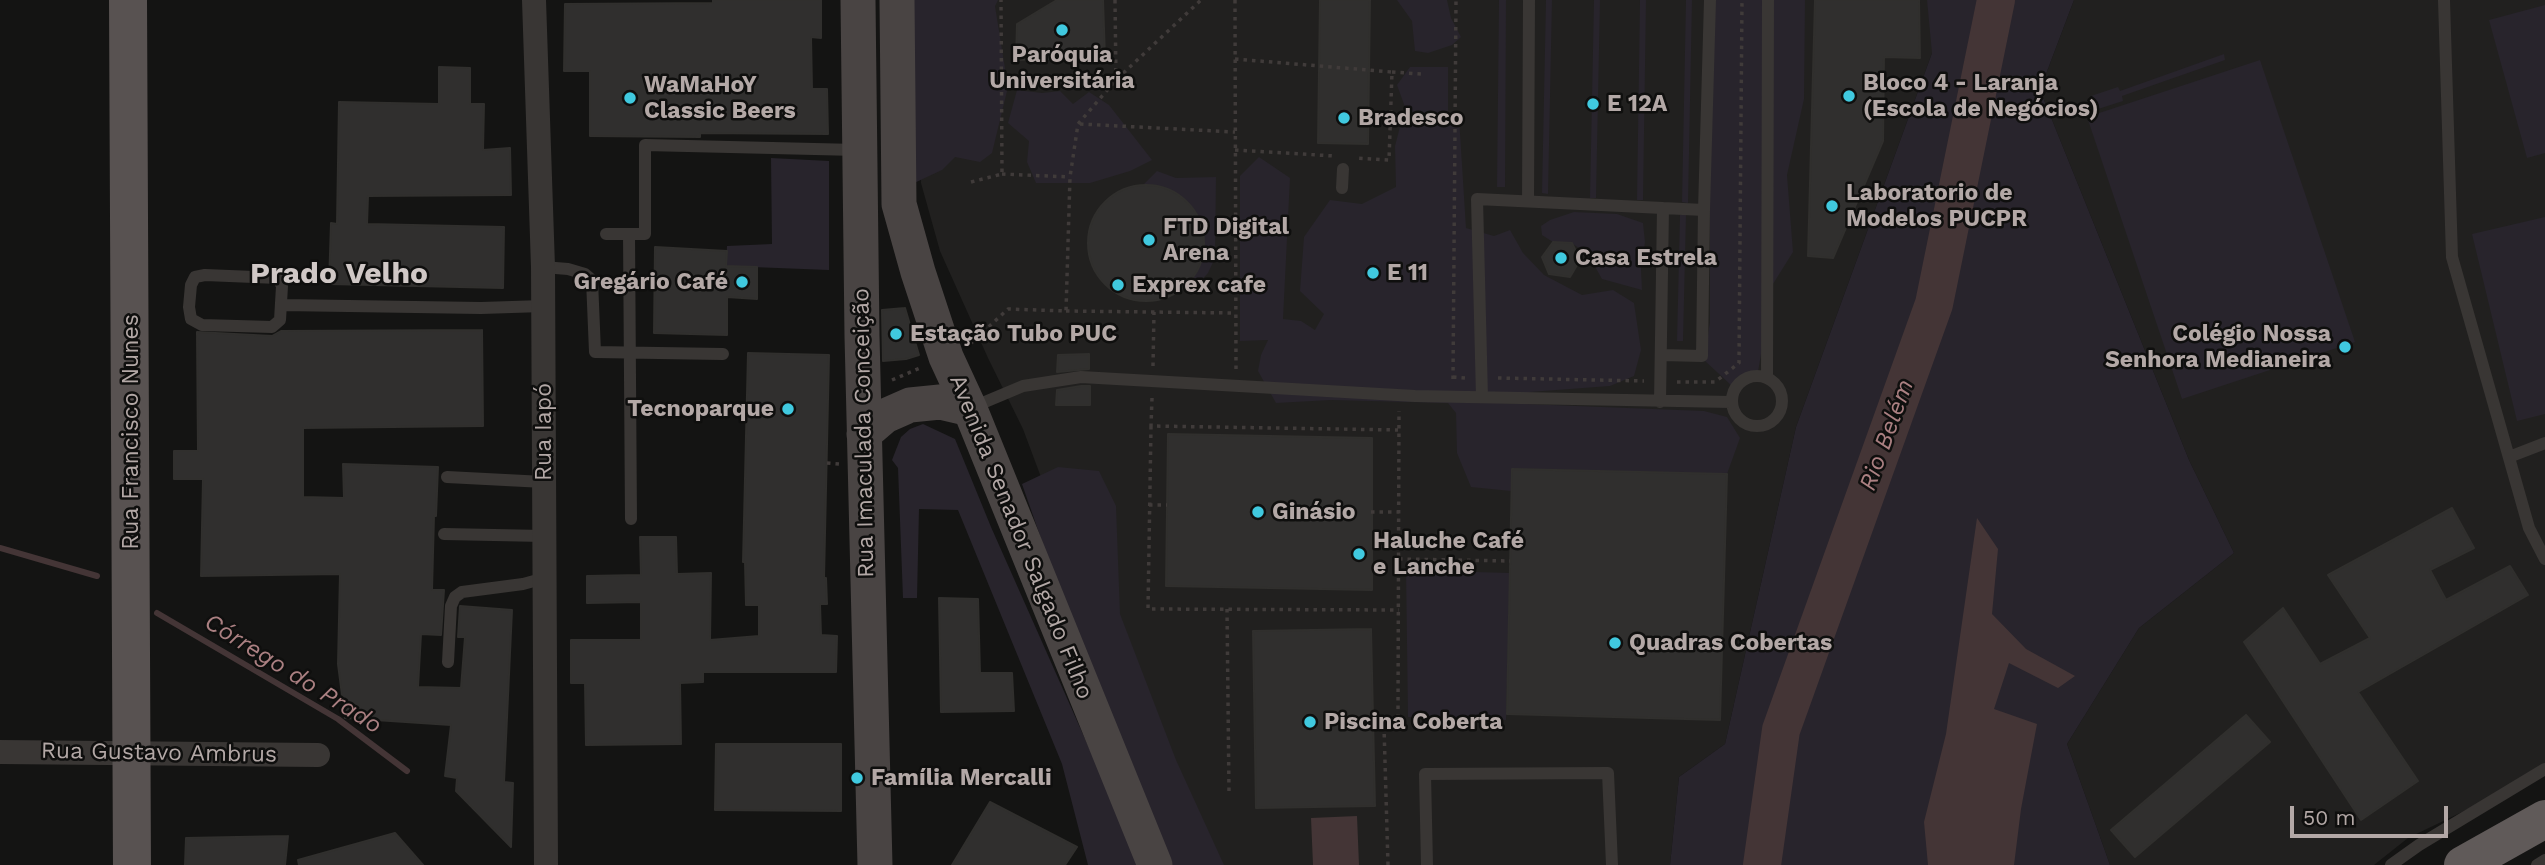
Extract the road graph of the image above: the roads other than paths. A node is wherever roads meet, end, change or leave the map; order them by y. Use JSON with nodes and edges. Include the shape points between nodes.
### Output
{"nodes":[{"id":1,"x":128,"y":0,"type":"edge"},
{"id":2,"x":534,"y":0,"type":"edge"},
{"id":3,"x":858,"y":0,"type":"edge"},
{"id":4,"x":897,"y":0,"type":"edge"},
{"id":5,"x":1529,"y":0,"type":"edge"},
{"id":6,"x":1710,"y":0,"type":"edge"},
{"id":7,"x":1768,"y":0,"type":"edge"},
{"id":8,"x":2445,"y":0,"type":"edge"},
{"id":9,"x":859,"y":150,"type":"junction"},
{"id":10,"x":1340,"y":163,"type":"road end"},
{"id":11,"x":1342,"y":188,"type":"dead end"},
{"id":12,"x":1528,"y":201,"type":"junction"},
{"id":13,"x":1663,"y":208,"type":"junction"},
{"id":14,"x":1704,"y":210,"type":"junction"},
{"id":15,"x":606,"y":234,"type":"dead end"},
{"id":16,"x":629,"y":234,"type":"junction"},
{"id":17,"x":543,"y":267,"type":"junction"},
{"id":18,"x":282,"y":305,"type":"junction"},
{"id":19,"x":543,"y":306,"type":"junction"},
{"id":20,"x":629,"y":353,"type":"junction"},
{"id":21,"x":723,"y":354,"type":"dead end"},
{"id":22,"x":1662,"y":355,"type":"junction"},
{"id":23,"x":1767,"y":378,"type":"junction"},
{"id":24,"x":1482,"y":397,"type":"junction"},
{"id":25,"x":1660,"y":402,"type":"junction"},
{"id":26,"x":1731,"y":402,"type":"junction"},
{"id":27,"x":970,"y":409,"type":"junction"},
{"id":28,"x":864,"y":434,"type":"junction"},
{"id":29,"x":2545,"y":443,"type":"edge"},
{"id":30,"x":2509,"y":457,"type":"junction"},
{"id":31,"x":446,"y":477,"type":"dead end"},
{"id":32,"x":544,"y":482,"type":"junction"},
{"id":33,"x":631,"y":519,"type":"dead end"},
{"id":34,"x":444,"y":534,"type":"dead end"},
{"id":35,"x":544,"y":536,"type":"junction"},
{"id":36,"x":2545,"y":559,"type":"edge"},
{"id":37,"x":545,"y":578,"type":"junction"},
{"id":38,"x":448,"y":662,"type":"dead end"},
{"id":39,"x":0,"y":752,"type":"edge"},
{"id":40,"x":132,"y":753,"type":"junction"},
{"id":41,"x":318,"y":755,"type":"dead end"},
{"id":42,"x":2545,"y":769,"type":"edge"},
{"id":43,"x":2545,"y":812,"type":"edge"},
{"id":44,"x":2545,"y":819,"type":"edge"},
{"id":45,"x":2471,"y":860,"type":"edge"},
{"id":46,"x":2545,"y":860,"type":"edge"},
{"id":47,"x":132,"y":865,"type":"edge"},
{"id":48,"x":546,"y":865,"type":"edge"},
{"id":49,"x":875,"y":865,"type":"edge"},
{"id":50,"x":1155,"y":865,"type":"edge"},
{"id":51,"x":1427,"y":865,"type":"edge"},
{"id":52,"x":1612,"y":865,"type":"edge"},
{"id":53,"x":2391,"y":865,"type":"edge"},
{"id":54,"x":2537,"y":865,"type":"edge"}],
"edges":[{"from":1,"to":40,"type":"main road","name":"Rua Francisco Nunes"},
{"from":2,"to":17,"type":"street","name":"Rua Iapó"},
{"from":3,"to":9,"type":"main road","name":"Rua Imaculada Conceição"},
{"from":4,"to":27,"type":"main road","name":"Avenida Senador Salgado Filho","via":[[899,204],[939,340]]},
{"from":5,"to":12,"type":"lane"},
{"from":6,"to":14,"type":"lane"},
{"from":7,"to":23,"type":"lane"},
{"from":8,"to":30,"type":"lane","via":[[2452,257]]},
{"from":9,"to":16,"type":"lane","via":[[645,145],[645,234]]},
{"from":9,"to":28,"type":"main road","name":"Rua Imaculada Conceição"},
{"from":10,"to":11,"type":"lane"},
{"from":12,"to":13,"type":"lane"},
{"from":12,"to":24,"type":"lane","via":[[1478,199]]},
{"from":13,"to":14,"type":"lane"},
{"from":13,"to":22,"type":"lane"},
{"from":14,"to":22,"type":"lane","via":[[1702,356]]},
{"from":15,"to":16,"type":"lane"},
{"from":16,"to":20,"type":"lane"},
{"from":17,"to":19,"type":"street","name":"Rua Iapó"},
{"from":17,"to":20,"type":"lane","via":[[568,269],[592,280],[595,352]]},
{"from":18,"to":18,"type":"lane","via":[[280,320],[272,327],[202,325],[191,319],[191,285],[195,277],[205,275],[278,278]]},
{"from":18,"to":19,"type":"lane"},
{"from":19,"to":32,"type":"street","name":"Rua Iapó"},
{"from":20,"to":21,"type":"lane"},
{"from":20,"to":33,"type":"lane"},
{"from":22,"to":25,"type":"lane"},
{"from":23,"to":26,"type":"lane","via":[[1742,380]]},
{"from":23,"to":26,"type":"lane","via":[[1778,388],[1782,402],[1777,416],[1764,425],[1749,425],[1737,416]]},
{"from":24,"to":25,"type":"lane"},
{"from":24,"to":27,"type":"lane","via":[[1081,377],[1023,386]]},
{"from":25,"to":26,"type":"lane"},
{"from":27,"to":28,"type":"main road","via":[[940,402],[910,405],[885,416]]},
{"from":27,"to":50,"type":"main road","name":"Avenida Senador Salgado Filho"},
{"from":28,"to":49,"type":"main road","name":"Rua Imaculada Conceição"},
{"from":29,"to":30,"type":"lane"},
{"from":30,"to":36,"type":"lane","via":[[2529,528]]},
{"from":31,"to":32,"type":"lane"},
{"from":32,"to":35,"type":"street","name":"Rua Iapó"},
{"from":34,"to":35,"type":"lane"},
{"from":35,"to":37,"type":"street","name":"Rua Iapó"},
{"from":37,"to":38,"type":"lane","via":[[461,592],[455,597]]},
{"from":37,"to":48,"type":"street","name":"Rua Iapó"},
{"from":39,"to":40,"type":"street","name":"Rua Gustavo Ambrus"},
{"from":40,"to":41,"type":"street","name":"Rua Gustavo Ambrus"},
{"from":40,"to":47,"type":"main road","name":"Rua Francisco Nunes"},
{"from":42,"to":53,"type":"lane"},
{"from":43,"to":45,"type":"main road"},
{"from":44,"to":45,"type":"highway"},
{"from":46,"to":54,"type":"lane"},
{"from":51,"to":52,"type":"lane","via":[[1425,774],[1608,772]]}]}
